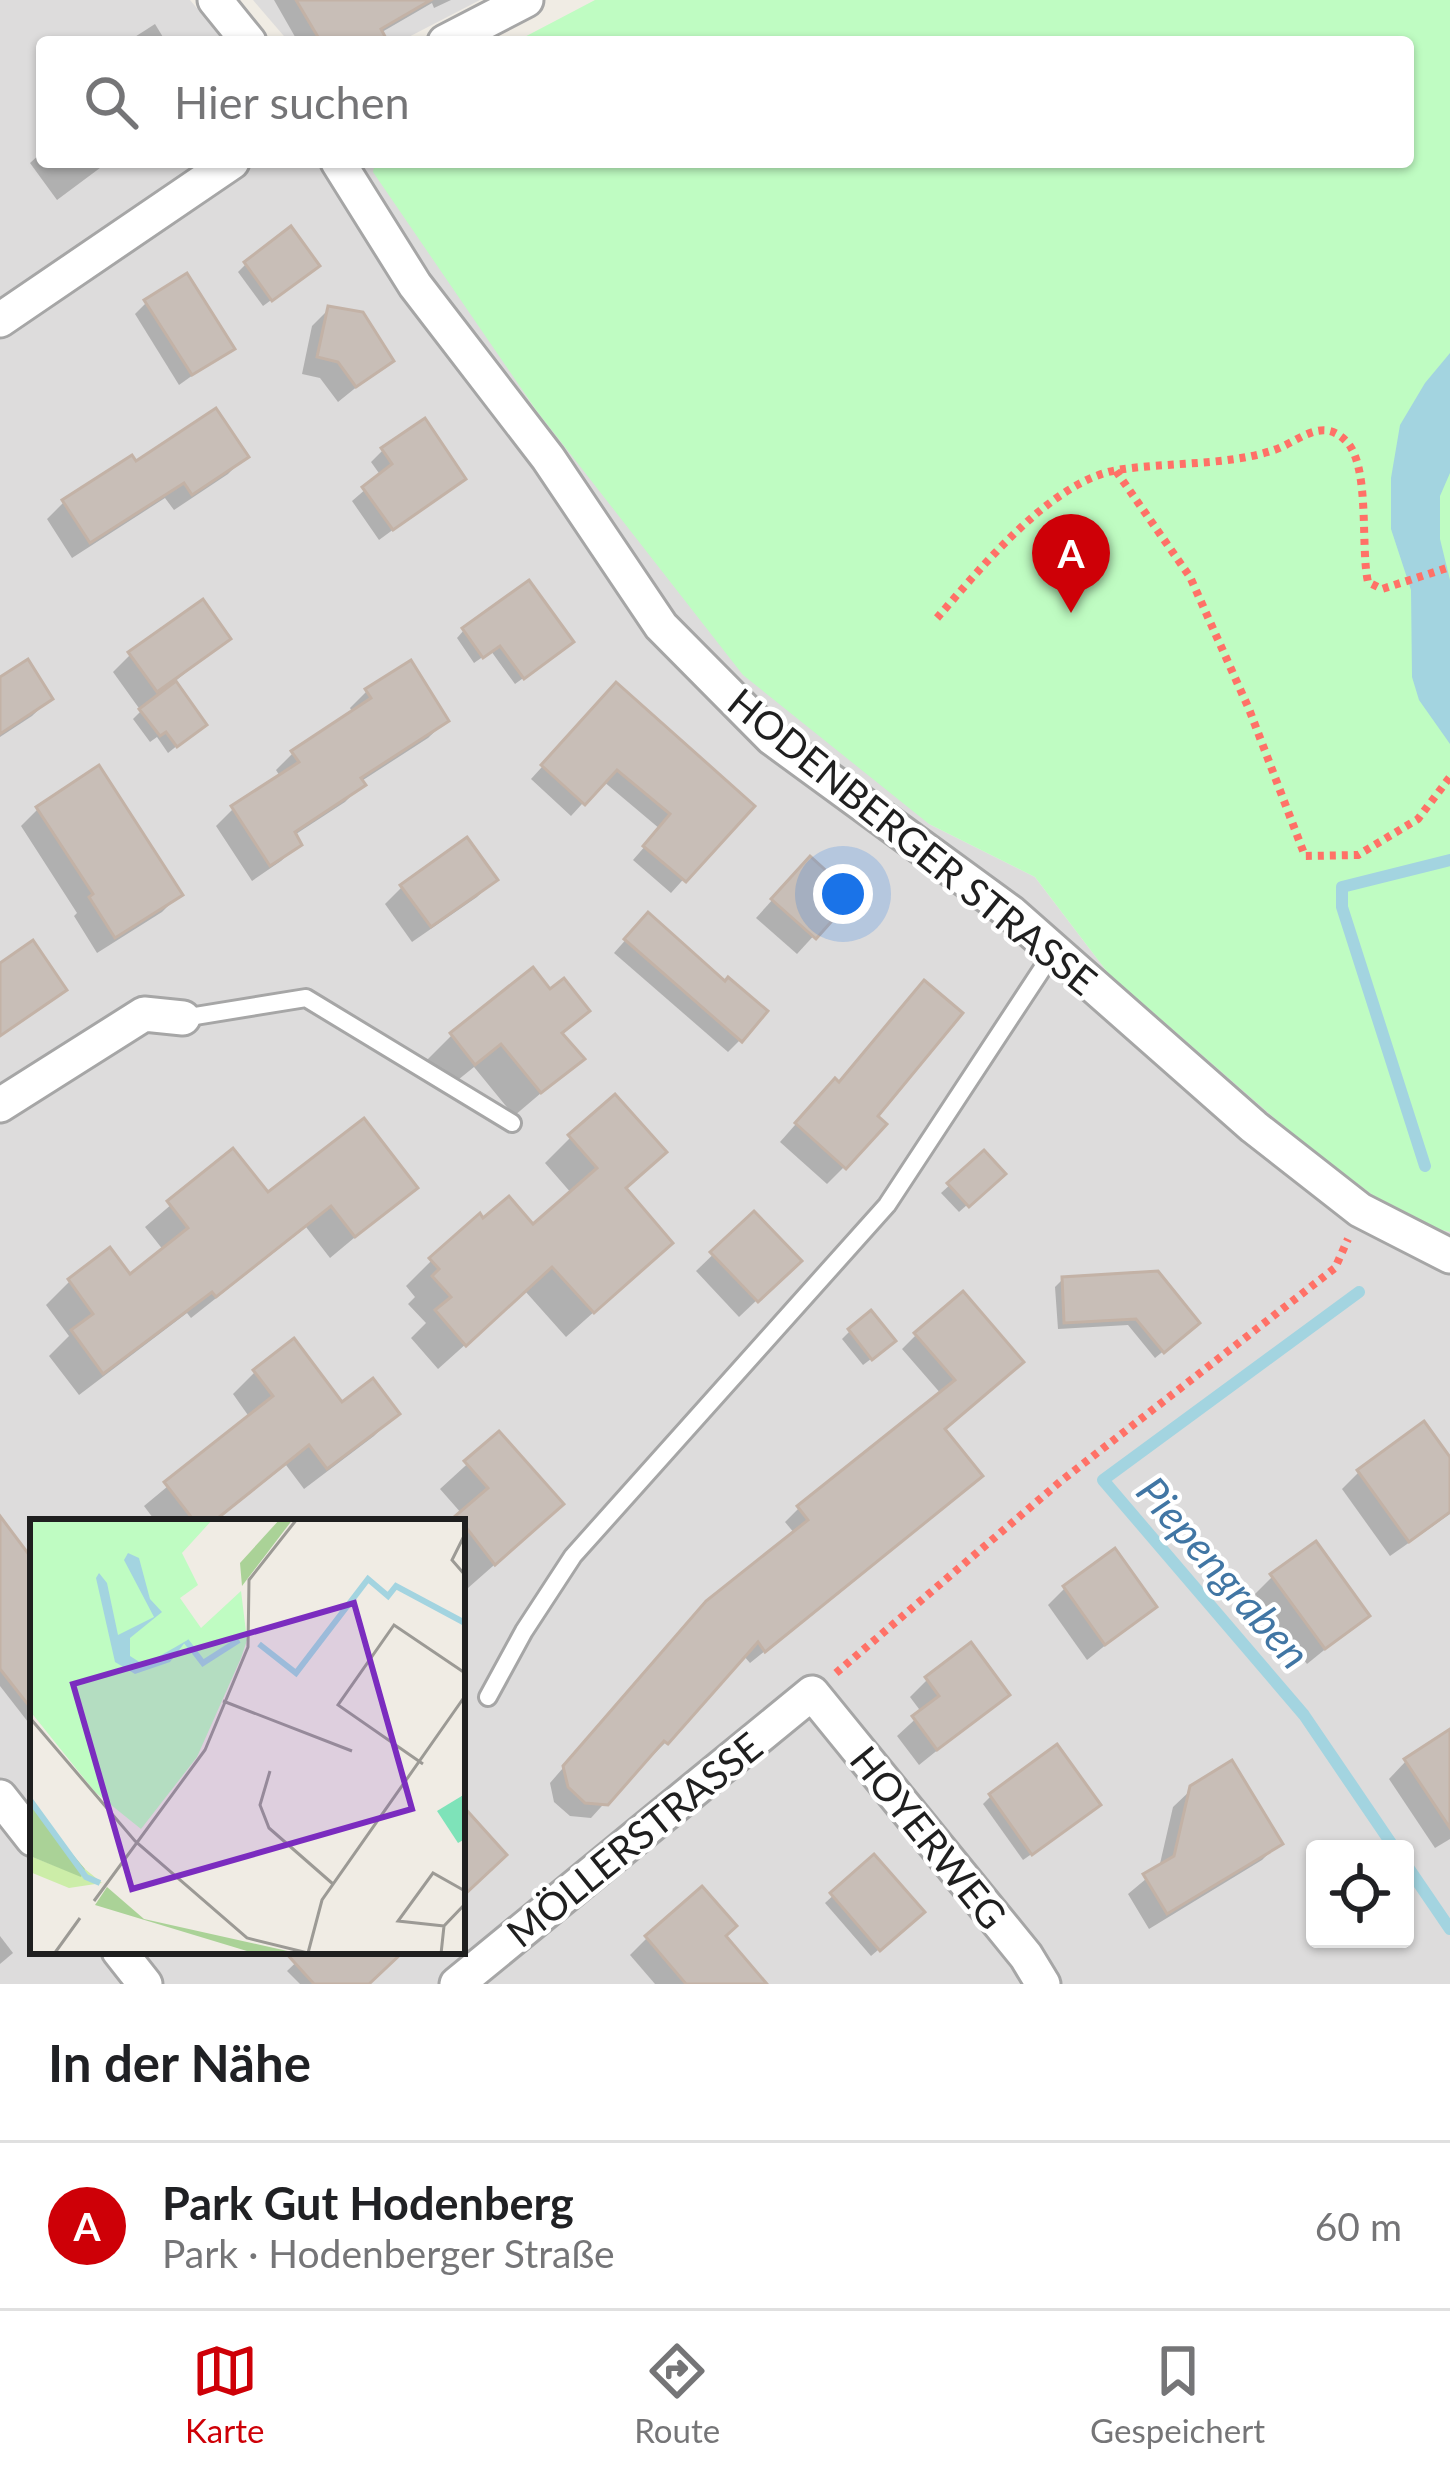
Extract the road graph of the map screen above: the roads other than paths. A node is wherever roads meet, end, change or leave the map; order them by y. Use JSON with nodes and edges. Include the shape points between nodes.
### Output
{"nodes":[{"id":1,"x":215,"y":0,"type":"edge"},
{"id":2,"x":526,"y":0,"type":"edge"},
{"id":3,"x":244,"y":36,"type":"edge"},
{"id":4,"x":457,"y":36,"type":"edge"},
{"id":5,"x":223,"y":168,"type":"edge"},
{"id":6,"x":342,"y":168,"type":"edge"},
{"id":7,"x":0,"y":320,"type":"edge"},
{"id":8,"x":1054,"y":951,"type":"junction"},
{"id":9,"x":183,"y":1018,"type":"joint"},
{"id":10,"x":0,"y":1105,"type":"edge"},
{"id":11,"x":512,"y":1123,"type":"dead end"},
{"id":12,"x":1450,"y":1256,"type":"edge"},
{"id":13,"x":812,"y":1693,"type":"joint"},
{"id":14,"x":488,"y":1697,"type":"dead end"},
{"id":15,"x":0,"y":1796,"type":"edge"},
{"id":16,"x":30,"y":1835,"type":"edge"},
{"id":17,"x":121,"y":1954,"type":"edge"},
{"id":18,"x":145,"y":1984,"type":"edge"},
{"id":19,"x":457,"y":1984,"type":"edge"},
{"id":20,"x":1042,"y":1984,"type":"edge"}],
"edges":[{"from":1,"to":3,"type":"street"},
{"from":2,"to":4,"type":"street"},
{"from":5,"to":7,"type":"street"},
{"from":6,"to":8,"type":"street","name":"HODENBERGER STRASSE","via":[[415,284],[548,458],[661,626],[772,738]]},
{"from":8,"to":12,"type":"street","name":"HODENBERGER STRASSE","via":[[1360,1210]]},
{"from":8,"to":14,"type":"lane","via":[[886,1205],[573,1556]]},
{"from":9,"to":10,"type":"street","via":[[144,1014]]},
{"from":9,"to":11,"type":"lane","via":[[306,998]]},
{"from":13,"to":19,"type":"street","name":"MÖLLERSTRASSE"},
{"from":13,"to":20,"type":"street","name":"HOYERWEG"},
{"from":15,"to":16,"type":"street"},
{"from":17,"to":18,"type":"street"}]}
